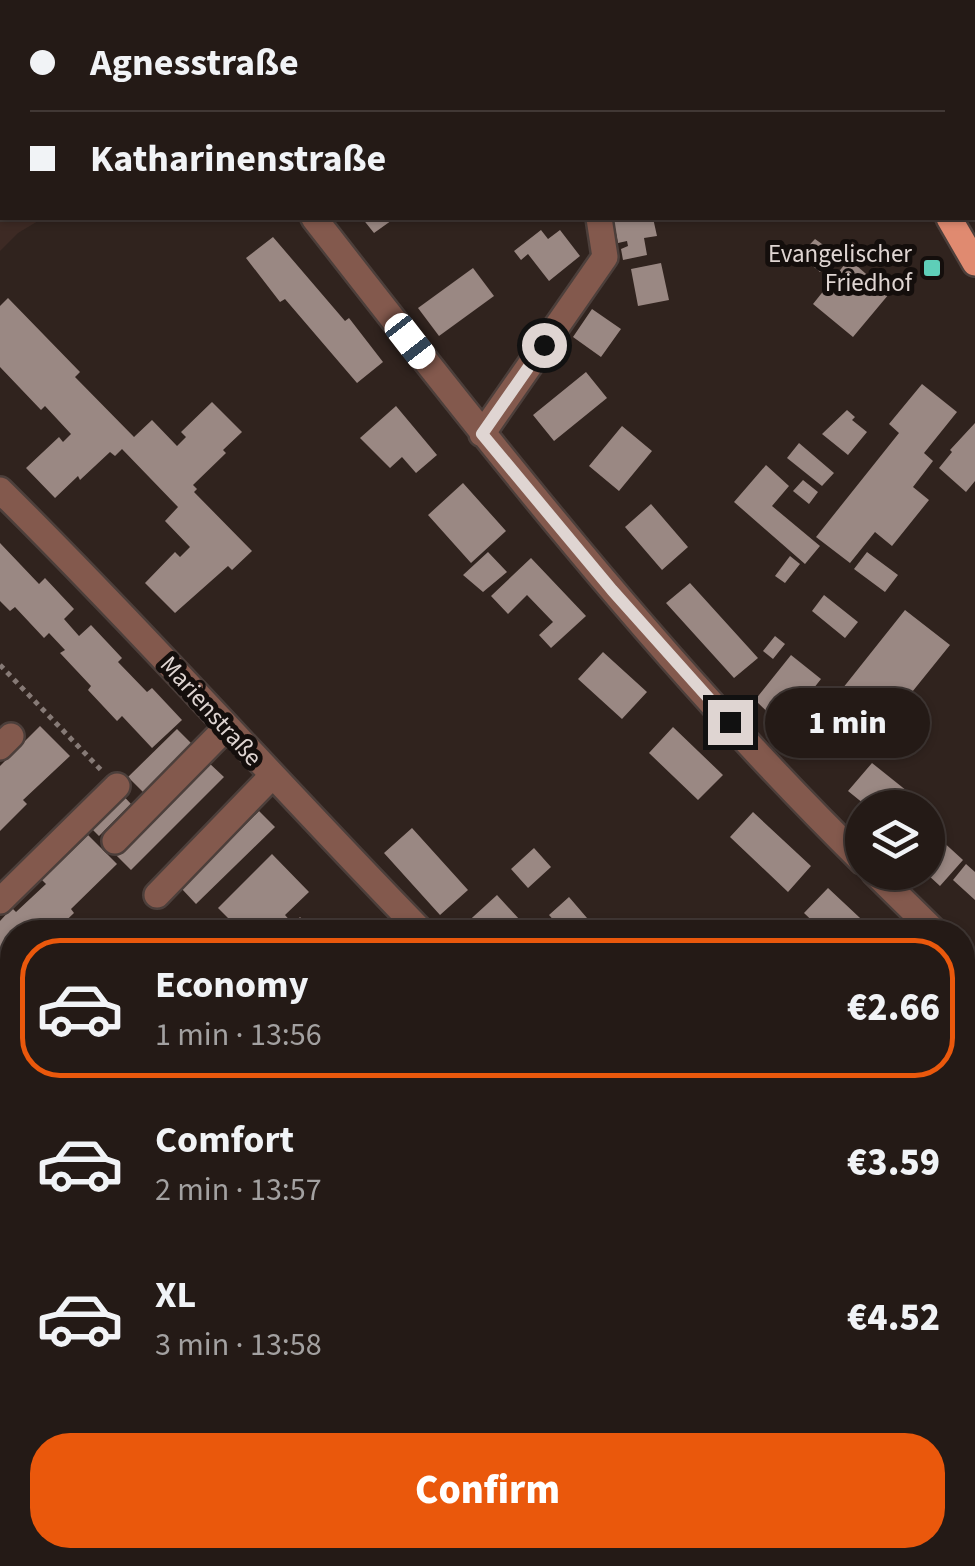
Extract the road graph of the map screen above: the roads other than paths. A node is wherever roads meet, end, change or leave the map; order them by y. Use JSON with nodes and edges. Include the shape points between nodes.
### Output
{"nodes":[{"id":1,"x":316,"y":220,"type":"edge"},
{"id":2,"x":599,"y":220,"type":"edge"},
{"id":3,"x":951,"y":220,"type":"edge"},
{"id":4,"x":975,"y":263,"type":"edge"},
{"id":5,"x":482,"y":434,"type":"junction"},
{"id":6,"x":0,"y":490,"type":"edge"},
{"id":7,"x":227,"y":727,"type":"junction"},
{"id":8,"x":271,"y":777,"type":"junction"},
{"id":9,"x":117,"y":786,"type":"road end"},
{"id":10,"x":115,"y":841,"type":"dead end"},
{"id":11,"x":845,"y":844,"type":"edge"},
{"id":12,"x":892,"y":890,"type":"edge"},
{"id":13,"x":157,"y":895,"type":"dead end"},
{"id":14,"x":0,"y":901,"type":"edge"},
{"id":15,"x":410,"y":920,"type":"edge"},
{"id":16,"x":923,"y":920,"type":"edge"}],
"edges":[{"from":1,"to":5,"type":"street"},
{"from":2,"to":5,"type":"street","via":[[605,257]]},
{"from":3,"to":4,"type":"main road"},
{"from":5,"to":11,"type":"street","via":[[612,590]]},
{"from":6,"to":7,"type":"street","name":"Marienstraße"},
{"from":7,"to":8,"type":"street","name":"Marienstraße"},
{"from":7,"to":10,"type":"street"},
{"from":8,"to":13,"type":"street"},
{"from":8,"to":15,"type":"street","name":"Marienstraße"},
{"from":9,"to":14,"type":"street"},
{"from":12,"to":16,"type":"street"}]}
